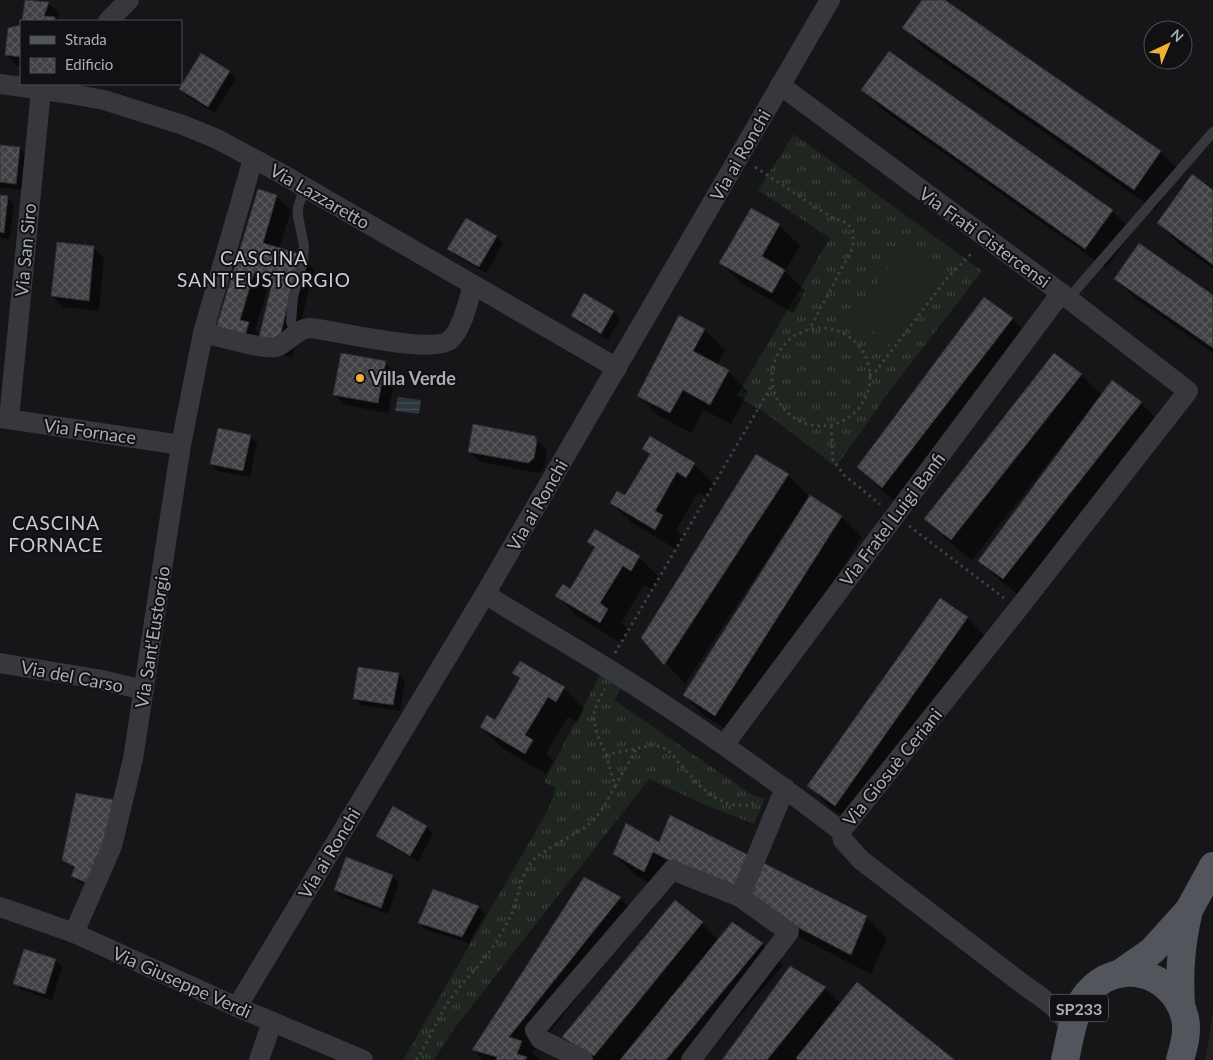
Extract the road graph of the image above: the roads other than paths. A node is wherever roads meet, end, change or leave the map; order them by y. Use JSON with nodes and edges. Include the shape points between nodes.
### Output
{"nodes":[{"id":1,"x":129,"y":0,"type":"edge"},
{"id":2,"x":830,"y":0,"type":"edge"},
{"id":3,"x":109,"y":20,"type":"edge"},
{"id":4,"x":0,"y":84,"type":"edge"},
{"id":5,"x":780,"y":84,"type":"junction"},
{"id":6,"x":44,"y":87,"type":"edge"},
{"id":7,"x":1213,"y":132,"type":"edge"},
{"id":8,"x":253,"y":158,"type":"junction"},
{"id":9,"x":305,"y":187,"type":"junction"},
{"id":10,"x":473,"y":286,"type":"junction"},
{"id":11,"x":1065,"y":296,"type":"junction"},
{"id":12,"x":296,"y":332,"type":"junction"},
{"id":13,"x":203,"y":333,"type":"junction"},
{"id":14,"x":617,"y":368,"type":"junction"},
{"id":15,"x":1188,"y":390,"type":"joint"},
{"id":16,"x":5,"y":419,"type":"edge"},
{"id":17,"x":181,"y":445,"type":"junction"},
{"id":18,"x":485,"y":594,"type":"junction"},
{"id":19,"x":0,"y":663,"type":"edge"},
{"id":20,"x":144,"y":690,"type":"junction"},
{"id":21,"x":724,"y":745,"type":"junction"},
{"id":22,"x":779,"y":783,"type":"junction"},
{"id":23,"x":841,"y":830,"type":"junction"},
{"id":24,"x":1213,"y":866,"type":"edge"},
{"id":25,"x":740,"y":898,"type":"junction"},
{"id":26,"x":0,"y":907,"type":"edge"},
{"id":27,"x":1189,"y":910,"type":"junction"},
{"id":28,"x":74,"y":933,"type":"junction"},
{"id":29,"x":1119,"y":974,"type":"junction"},
{"id":30,"x":1181,"y":1006,"type":"junction"},
{"id":31,"x":237,"y":1007,"type":"junction"},
{"id":32,"x":272,"y":1022,"type":"junction"},
{"id":33,"x":1072,"y":1031,"type":"junction"},
{"id":34,"x":259,"y":1060,"type":"edge"},
{"id":35,"x":363,"y":1060,"type":"edge"},
{"id":36,"x":583,"y":1060,"type":"edge"},
{"id":37,"x":691,"y":1060,"type":"edge"},
{"id":38,"x":1065,"y":1060,"type":"edge"},
{"id":39,"x":1180,"y":1060,"type":"edge"}],
"edges":[{"from":1,"to":3,"type":"street"},
{"from":2,"to":5,"type":"street","name":"Via ai Ronchi"},
{"from":4,"to":6,"type":"street","name":"Via Lazzaretto"},
{"from":5,"to":11,"type":"street","name":"Via Frati Cistercensi"},
{"from":5,"to":14,"type":"street","name":"Via ai Ronchi"},
{"from":6,"to":8,"type":"street","name":"Via Lazzaretto","via":[[104,100],[183,124]]},
{"from":6,"to":16,"type":"street","name":"Via San Siro"},
{"from":7,"to":11,"type":"lane"},
{"from":8,"to":9,"type":"street","name":"Via Lazzaretto"},
{"from":8,"to":13,"type":"street","name":"Via Sant'Eustorgio"},
{"from":9,"to":10,"type":"street","name":"Via Lazzaretto"},
{"from":9,"to":12,"type":"lane","via":[[298,207],[304,246],[293,297],[291,322]]},
{"from":10,"to":12,"type":"street","via":[[461,321],[446,343],[414,345],[308,328]]},
{"from":10,"to":14,"type":"street","name":"Via Lazzaretto"},
{"from":11,"to":15,"type":"street","name":"Via Frati Cistercensi"},
{"from":11,"to":21,"type":"street","name":"Via Fratel Luigi Banfi"},
{"from":12,"to":13,"type":"street","via":[[284,343],[269,348]]},
{"from":13,"to":17,"type":"street","name":"Via Sant'Eustorgio"},
{"from":14,"to":18,"type":"street","name":"Via ai Ronchi"},
{"from":15,"to":23,"type":"street","name":"Via Giosuè Ceriani"},
{"from":16,"to":17,"type":"street","name":"Via Fornace"},
{"from":17,"to":20,"type":"street","name":"Via Sant'Eustorgio"},
{"from":18,"to":21,"type":"street","name":"Via Giosuè Ceriani","via":[[615,673]]},
{"from":18,"to":31,"type":"street","name":"Via ai Ronchi"},
{"from":19,"to":20,"type":"street","name":"Via del Carso"},
{"from":20,"to":28,"type":"street","name":"Via Sant'Eustorgio","via":[[133,759],[112,846]]},
{"from":21,"to":22,"type":"street","name":"Via Giosuè Ceriani"},
{"from":22,"to":23,"type":"street","name":"Via Giosuè Ceriani"},
{"from":22,"to":25,"type":"street"},
{"from":23,"to":33,"type":"street","via":[[843,840],[861,860],[1042,996],[1060,1012]]},
{"from":24,"to":27,"type":"main road","number":"SP233"},
{"from":25,"to":36,"type":"street","via":[[672,870],[535,1030],[540,1039]]},
{"from":25,"to":37,"type":"street","via":[[789,932]]},
{"from":26,"to":28,"type":"street","name":"Via Giuseppe Verdi"},
{"from":27,"to":29,"type":"main road","number":"SP233","via":[[1152,951]]},
{"from":27,"to":30,"type":"main road","number":"SP233","via":[[1180,957]]},
{"from":28,"to":31,"type":"street","name":"Via Giuseppe Verdi"},
{"from":29,"to":30,"type":"main road","number":"SP233","via":[[1138,974],[1156,979],[1174,994]]},
{"from":29,"to":33,"type":"main road","number":"SP233","via":[[1095,985],[1085,996]]},
{"from":30,"to":39,"type":"main road","number":"SP233","via":[[1186,1031]]},
{"from":31,"to":32,"type":"street","name":"Via Giuseppe Verdi"},
{"from":32,"to":34,"type":"street"},
{"from":32,"to":35,"type":"street","name":"Via Giuseppe Verdi"},
{"from":33,"to":38,"type":"main road","number":"SP233"}]}
